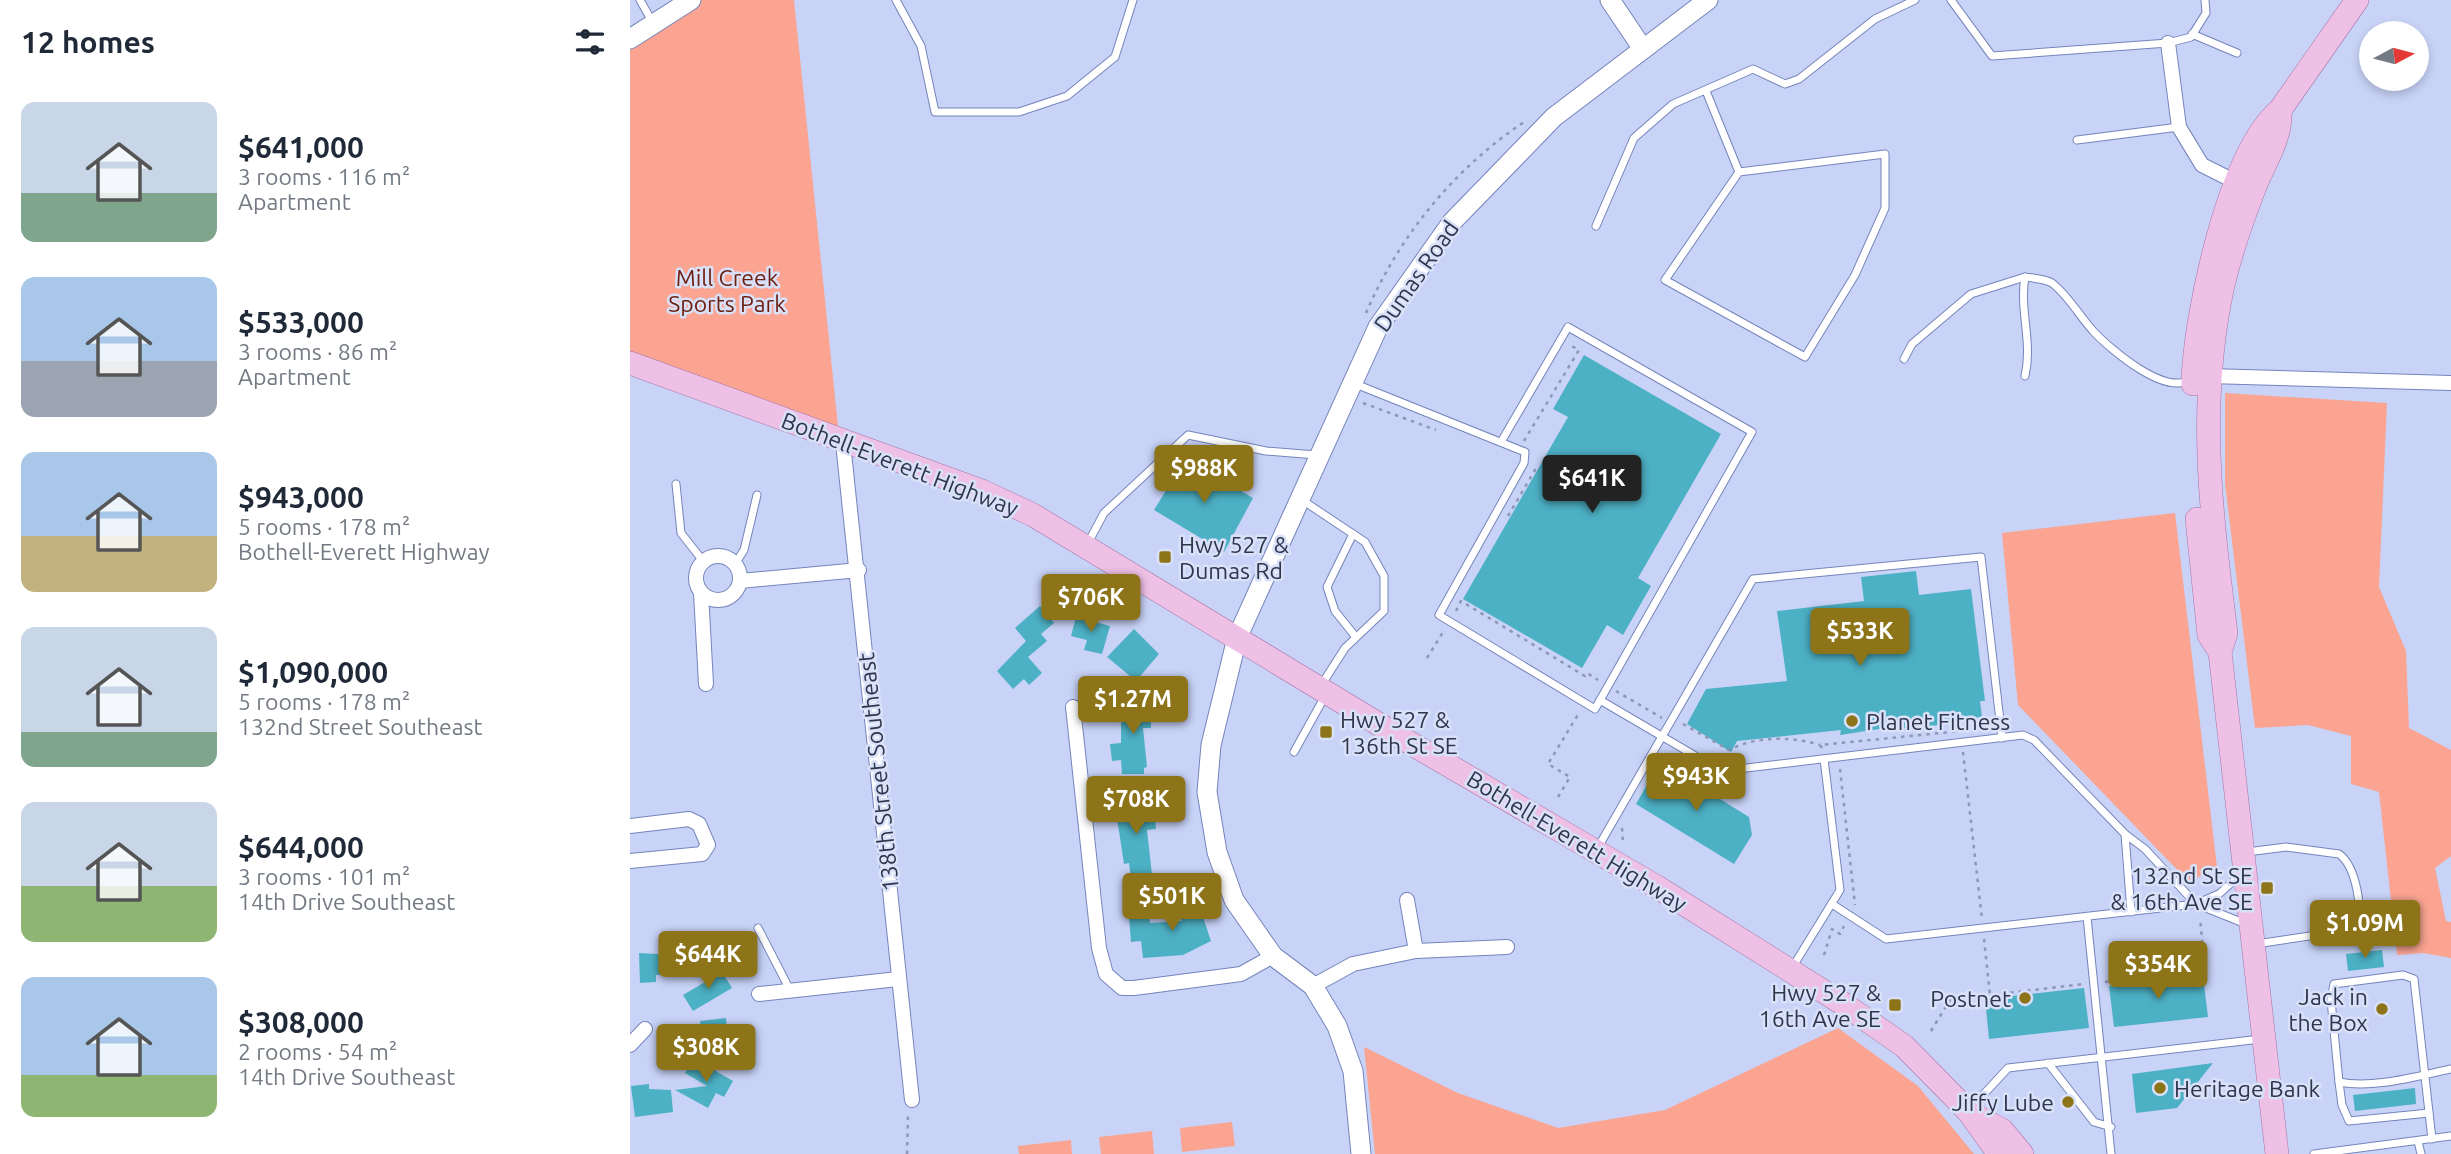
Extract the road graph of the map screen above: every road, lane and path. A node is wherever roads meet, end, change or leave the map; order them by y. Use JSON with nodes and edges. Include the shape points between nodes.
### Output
{"nodes":[{"id":1,"x":640,"y":0,"type":"edge"},
{"id":2,"x":691,"y":0,"type":"edge"},
{"id":3,"x":896,"y":0,"type":"edge"},
{"id":4,"x":1133,"y":0,"type":"edge"},
{"id":5,"x":1610,"y":0,"type":"edge"},
{"id":6,"x":1708,"y":0,"type":"edge"},
{"id":7,"x":1915,"y":0,"type":"edge"},
{"id":8,"x":1951,"y":0,"type":"edge"},
{"id":9,"x":2205,"y":0,"type":"edge"},
{"id":10,"x":2357,"y":0,"type":"edge"},
{"id":11,"x":653,"y":24,"type":"junction"},
{"id":12,"x":2192,"y":34,"type":"junction"},
{"id":13,"x":630,"y":39,"type":"edge"},
{"id":14,"x":2168,"y":43,"type":"junction"},
{"id":15,"x":1643,"y":49,"type":"junction"},
{"id":16,"x":2237,"y":53,"type":"dead end"},
{"id":17,"x":1706,"y":91,"type":"junction"},
{"id":18,"x":2280,"y":110,"type":"junction"},
{"id":19,"x":2179,"y":127,"type":"junction"},
{"id":20,"x":2077,"y":140,"type":"dead end"},
{"id":21,"x":1739,"y":172,"type":"junction"},
{"id":22,"x":2238,"y":183,"type":"junction"},
{"id":23,"x":1596,"y":226,"type":"dead end"},
{"id":24,"x":2025,"y":277,"type":"junction"},
{"id":25,"x":1559,"y":338,"type":"junction"},
{"id":26,"x":1905,"y":359,"type":"dead end"},
{"id":27,"x":630,"y":363,"type":"edge"},
{"id":28,"x":2025,"y":376,"type":"dead end"},
{"id":29,"x":2201,"y":376,"type":"junction"},
{"id":30,"x":1352,"y":382,"type":"junction"},
{"id":31,"x":2451,"y":383,"type":"edge"},
{"id":32,"x":1362,"y":402,"type":"dead end"},
{"id":33,"x":1436,"y":430,"type":"dead end"},
{"id":34,"x":1501,"y":442,"type":"junction"},
{"id":35,"x":843,"y":443,"type":"junction"},
{"id":36,"x":1519,"y":448,"type":"junction"},
{"id":37,"x":1318,"y":455,"type":"junction"},
{"id":38,"x":1524,"y":463,"type":"junction"},
{"id":39,"x":676,"y":484,"type":"dead end"},
{"id":40,"x":757,"y":495,"type":"dead end"},
{"id":41,"x":1299,"y":497,"type":"junction"},
{"id":42,"x":1508,"y":517,"type":"dead end"},
{"id":43,"x":1353,"y":534,"type":"junction"},
{"id":44,"x":1086,"y":546,"type":"junction"},
{"id":45,"x":703,"y":561,"type":"junction"},
{"id":46,"x":735,"y":564,"type":"junction"},
{"id":47,"x":859,"y":570,"type":"junction"},
{"id":48,"x":740,"y":581,"type":"junction"},
{"id":49,"x":701,"y":593,"type":"junction"},
{"id":50,"x":1449,"y":622,"type":"junction"},
{"id":51,"x":1356,"y":636,"type":"junction"},
{"id":52,"x":1237,"y":638,"type":"junction"},
{"id":53,"x":1427,"y":658,"type":"dead end"},
{"id":54,"x":706,"y":684,"type":"dead end"},
{"id":55,"x":1608,"y":687,"type":"junction"},
{"id":56,"x":1323,"y":690,"type":"junction"},
{"id":57,"x":1600,"y":700,"type":"junction"},
{"id":58,"x":1584,"y":703,"type":"junction"},
{"id":59,"x":1073,"y":707,"type":"dead end"},
{"id":60,"x":1671,"y":723,"type":"junction"},
{"id":61,"x":1663,"y":736,"type":"junction"},
{"id":62,"x":2002,"y":738,"type":"junction"},
{"id":63,"x":1962,"y":743,"type":"junction"},
{"id":64,"x":1294,"y":752,"type":"dead end"},
{"id":65,"x":1828,"y":758,"type":"junction"},
{"id":66,"x":1559,"y":797,"type":"dead end"},
{"id":67,"x":630,"y":826,"type":"edge"},
{"id":68,"x":2125,"y":834,"type":"junction"},
{"id":69,"x":1595,"y":852,"type":"junction"},
{"id":70,"x":630,"y":861,"type":"edge"},
{"id":71,"x":2244,"y":862,"type":"junction"},
{"id":72,"x":1406,"y":900,"type":"dead end"},
{"id":73,"x":1832,"y":904,"type":"junction"},
{"id":74,"x":2196,"y":904,"type":"junction"},
{"id":75,"x":2132,"y":912,"type":"junction"},
{"id":76,"x":1850,"y":917,"type":"junction"},
{"id":77,"x":2087,"y":917,"type":"junction"},
{"id":78,"x":2207,"y":917,"type":"dead end"},
{"id":79,"x":758,"y":928,"type":"dead end"},
{"id":80,"x":1983,"y":928,"type":"junction"},
{"id":81,"x":2252,"y":936,"type":"junction"},
{"id":82,"x":1507,"y":947,"type":"dead end"},
{"id":83,"x":1416,"y":951,"type":"junction"},
{"id":84,"x":1824,"y":955,"type":"dead end"},
{"id":85,"x":1273,"y":956,"type":"junction"},
{"id":86,"x":1790,"y":970,"type":"junction"},
{"id":87,"x":898,"y":979,"type":"junction"},
{"id":88,"x":2095,"y":983,"type":"junction"},
{"id":89,"x":1313,"y":986,"type":"junction"},
{"id":90,"x":790,"y":991,"type":"junction"},
{"id":91,"x":759,"y":994,"type":"dead end"},
{"id":92,"x":1990,"y":995,"type":"junction"},
{"id":93,"x":645,"y":1029,"type":"dead end"},
{"id":94,"x":1931,"y":1031,"type":"dead end"},
{"id":95,"x":2263,"y":1039,"type":"junction"},
{"id":96,"x":630,"y":1045,"type":"edge"},
{"id":97,"x":2103,"y":1056,"type":"junction"},
{"id":98,"x":2048,"y":1063,"type":"junction"},
{"id":99,"x":2451,"y":1069,"type":"edge"},
{"id":100,"x":2425,"y":1074,"type":"junction"},
{"id":101,"x":2339,"y":1082,"type":"junction"},
{"id":102,"x":912,"y":1100,"type":"joint"},
{"id":103,"x":1968,"y":1111,"type":"junction"},
{"id":104,"x":2429,"y":1113,"type":"junction"},
{"id":105,"x":2111,"y":1127,"type":"junction"},
{"id":106,"x":2451,"y":1136,"type":"edge"},
{"id":107,"x":2432,"y":1139,"type":"junction"},
{"id":108,"x":2418,"y":1141,"type":"junction"},
{"id":109,"x":907,"y":1154,"type":"edge"},
{"id":110,"x":1361,"y":1154,"type":"edge"},
{"id":111,"x":1999,"y":1154,"type":"edge"},
{"id":112,"x":2022,"y":1154,"type":"edge"},
{"id":113,"x":2111,"y":1154,"type":"edge"},
{"id":114,"x":2277,"y":1154,"type":"edge"},
{"id":115,"x":2314,"y":1154,"type":"edge"},
{"id":116,"x":2421,"y":1154,"type":"edge"}],
"edges":[{"from":1,"to":11,"type":"lane"},
{"from":2,"to":11,"type":"street"},
{"from":3,"to":4,"type":"lane","via":[[921,46],[935,112],[981,113],[1018,112],[1067,96],[1115,57]]},
{"from":5,"to":15,"type":"street"},
{"from":6,"to":15,"type":"street","name":"Dumas Road"},
{"from":7,"to":17,"type":"lane","via":[[1875,19],[1799,79],[1785,84],[1753,69]]},
{"from":8,"to":14,"type":"lane","via":[[1992,56]]},
{"from":9,"to":12,"type":"lane","via":[[2206,13]]},
{"from":10,"to":18,"type":"main road"},
{"from":11,"to":13,"type":"street"},
{"from":12,"to":14,"type":"lane"},
{"from":12,"to":16,"type":"lane"},
{"from":14,"to":19,"type":"street"},
{"from":15,"to":30,"type":"street","name":"Dumas Road","via":[[1554,117],[1452,222],[1378,327]]},
{"from":17,"to":21,"type":"lane"},
{"from":17,"to":23,"type":"lane","via":[[1673,104],[1634,138]]},
{"from":18,"to":22,"type":"main road","via":[[2266,122]]},
{"from":18,"to":29,"type":"main road","via":[[2281,128],[2254,189]]},
{"from":19,"to":20,"type":"lane"},
{"from":19,"to":22,"type":"street","via":[[2202,165]]},
{"from":21,"to":21,"type":"lane","via":[[1885,155],[1885,208],[1855,275],[1805,357],[1665,279]]},
{"from":22,"to":29,"type":"main road","via":[[2207,286]]},
{"from":24,"to":26,"type":"lane","via":[[1971,294],[1912,344]]},
{"from":24,"to":28,"type":"lane","via":[[2021,299],[2027,326]]},
{"from":24,"to":29,"type":"lane","via":[[2050,282],[2095,333],[2142,371],[2166,382]]},
{"from":25,"to":34,"type":"lane"},
{"from":25,"to":36,"type":"path","via":[[1578,350]]},
{"from":25,"to":55,"type":"lane","via":[[1564,329],[1571,328],[1752,432]]},
{"from":27,"to":35,"type":"main road","name":"Bothell-Everett Highway"},
{"from":29,"to":31,"type":"street"},
{"from":29,"to":71,"type":"main road","via":[[2192,453],[2198,534],[2209,635],[2220,652]]},
{"from":30,"to":34,"type":"lane"},
{"from":30,"to":37,"type":"street","name":"Dumas Road"},
{"from":32,"to":33,"type":"path"},
{"from":34,"to":36,"type":"lane"},
{"from":35,"to":44,"type":"main road","name":"Bothell-Everett Highway","via":[[982,491],[1033,514]]},
{"from":35,"to":47,"type":"street","name":"138th Street Southeast"},
{"from":36,"to":38,"type":"lane","via":[[1527,457]]},
{"from":37,"to":41,"type":"street","name":"Dumas Road"},
{"from":37,"to":44,"type":"lane","via":[[1266,452],[1188,435],[1104,513]]},
{"from":38,"to":42,"type":"path","via":[[1535,470]]},
{"from":38,"to":50,"type":"lane","via":[[1440,615]]},
{"from":39,"to":45,"type":"lane","via":[[681,533]]},
{"from":40,"to":46,"type":"lane","via":[[744,550]]},
{"from":41,"to":43,"type":"lane"},
{"from":41,"to":52,"type":"street","name":"Dumas Road"},
{"from":43,"to":51,"type":"lane","via":[[1327,587],[1335,611]]},
{"from":43,"to":51,"type":"lane","via":[[1365,542],[1384,576],[1384,611]]},
{"from":44,"to":52,"type":"main road","name":"Bothell-Everett Highway"},
{"from":45,"to":46,"type":"street","via":[[719,555]]},
{"from":45,"to":49,"type":"street","via":[[695,579]]},
{"from":46,"to":48,"type":"street"},
{"from":47,"to":48,"type":"street"},
{"from":47,"to":87,"type":"street","name":"138th Street Southeast"},
{"from":48,"to":49,"type":"street","via":[[727,598],[713,600]]},
{"from":49,"to":54,"type":"street"},
{"from":50,"to":53,"type":"path"},
{"from":50,"to":55,"type":"path","via":[[1461,599]]},
{"from":50,"to":58,"type":"lane"},
{"from":51,"to":56,"type":"lane"},
{"from":52,"to":56,"type":"main road","name":"Bothell-Everett Highway"},
{"from":52,"to":85,"type":"street","name":"Dumas Road","via":[[1211,745],[1207,792],[1217,852],[1234,901]]},
{"from":55,"to":57,"type":"lane"},
{"from":55,"to":60,"type":"path"},
{"from":56,"to":64,"type":"lane"},
{"from":56,"to":69,"type":"main road","name":"Bothell-Everett Highway"},
{"from":57,"to":58,"type":"lane","via":[[1595,709]]},
{"from":57,"to":61,"type":"lane"},
{"from":58,"to":66,"type":"path","via":[[1548,764],[1570,777]]},
{"from":59,"to":85,"type":"street","via":[[1099,948],[1106,974],[1122,988],[1134,988],[1241,974]]},
{"from":60,"to":61,"type":"lane"},
{"from":60,"to":62,"type":"lane","via":[[1753,579],[1981,557]]},
{"from":61,"to":65,"type":"lane","via":[[1721,771]]},
{"from":61,"to":69,"type":"lane"},
{"from":62,"to":63,"type":"lane"},
{"from":62,"to":68,"type":"lane","via":[[2023,735],[2034,740]]},
{"from":63,"to":65,"type":"lane"},
{"from":63,"to":65,"type":"path","via":[[1961,729],[1819,745]]},
{"from":63,"to":80,"type":"path"},
{"from":65,"to":73,"type":"lane","via":[[1840,890]]},
{"from":65,"to":76,"type":"path","via":[[1840,769],[1855,907]]},
{"from":67,"to":70,"type":"street","via":[[689,819],[699,824],[708,845],[702,855]]},
{"from":68,"to":74,"type":"lane"},
{"from":68,"to":75,"type":"lane"},
{"from":69,"to":86,"type":"main road","name":"Bothell-Everett Highway"},
{"from":71,"to":74,"type":"lane","via":[[2219,894]]},
{"from":71,"to":81,"type":"main road"},
{"from":71,"to":81,"type":"lane","via":[[2286,847],[2339,854],[2351,868],[2358,905],[2356,929]]},
{"from":72,"to":83,"type":"street"},
{"from":73,"to":76,"type":"lane"},
{"from":73,"to":86,"type":"lane"},
{"from":74,"to":75,"type":"lane"},
{"from":74,"to":81,"type":"lane"},
{"from":75,"to":77,"type":"lane"},
{"from":76,"to":80,"type":"lane","via":[[1886,939]]},
{"from":76,"to":84,"type":"path","via":[[1840,934],[1832,929]]},
{"from":77,"to":80,"type":"lane"},
{"from":77,"to":88,"type":"lane"},
{"from":78,"to":88,"type":"path","via":[[2199,918],[2205,970]]},
{"from":79,"to":90,"type":"lane"},
{"from":80,"to":92,"type":"path"},
{"from":81,"to":95,"type":"main road"},
{"from":82,"to":83,"type":"street"},
{"from":83,"to":89,"type":"street","via":[[1353,964]]},
{"from":85,"to":89,"type":"street","name":"Dumas Road"},
{"from":86,"to":103,"type":"main road","name":"Bothell-Everett Highway","via":[[1904,1046]]},
{"from":87,"to":90,"type":"street"},
{"from":87,"to":102,"type":"street","name":"138th Street Southeast"},
{"from":88,"to":92,"type":"path"},
{"from":88,"to":97,"type":"lane"},
{"from":89,"to":110,"type":"street","via":[[1337,1026],[1353,1071]]},
{"from":90,"to":91,"type":"street"},
{"from":92,"to":94,"type":"path","via":[[1950,1000]]},
{"from":93,"to":96,"type":"street"},
{"from":95,"to":97,"type":"lane"},
{"from":95,"to":114,"type":"main road"},
{"from":97,"to":98,"type":"lane"},
{"from":97,"to":105,"type":"lane"},
{"from":98,"to":103,"type":"lane","via":[[2008,1068]]},
{"from":98,"to":105,"type":"lane","via":[[2094,1122]]},
{"from":99,"to":100,"type":"lane"},
{"from":100,"to":101,"type":"lane","via":[[2353,1085]]},
{"from":100,"to":101,"type":"lane","via":[[2414,979],[2403,975],[2334,984],[2331,1000]]},
{"from":100,"to":104,"type":"lane"},
{"from":101,"to":104,"type":"lane","via":[[2349,1121]]},
{"from":102,"to":109,"type":"path"},
{"from":103,"to":111,"type":"main road","name":"Bothell-Everett Highway"},
{"from":103,"to":112,"type":"main road","name":"Bothell-Everett Highway","via":[[2002,1130]]},
{"from":104,"to":107,"type":"lane"},
{"from":105,"to":113,"type":"lane"},
{"from":106,"to":107,"type":"lane"},
{"from":107,"to":108,"type":"lane"},
{"from":108,"to":115,"type":"lane"},
{"from":108,"to":116,"type":"lane"}]}
